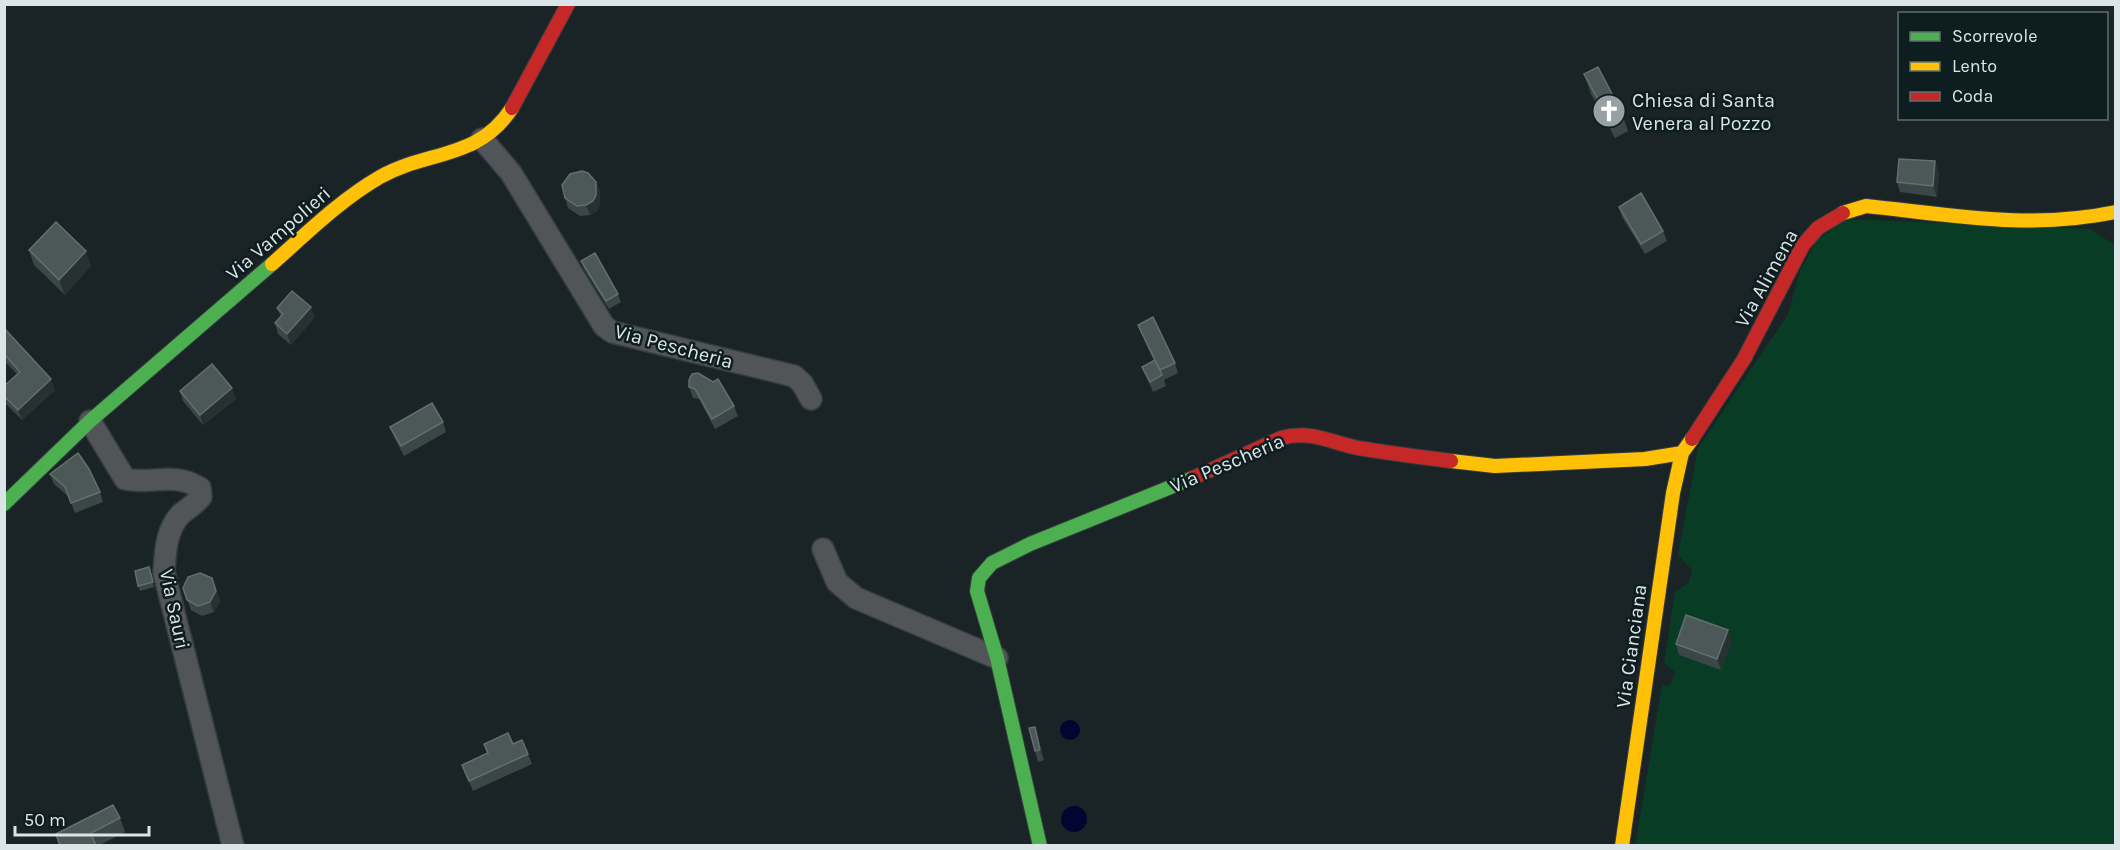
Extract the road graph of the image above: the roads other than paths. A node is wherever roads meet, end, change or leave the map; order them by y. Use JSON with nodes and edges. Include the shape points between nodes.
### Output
{"nodes":[{"id":1,"x":568,"y":4,"type":"edge"},
{"id":2,"x":482,"y":139,"type":"junction"},
{"id":3,"x":2115,"y":212,"type":"edge"},
{"id":4,"x":812,"y":399,"type":"dead end"},
{"id":5,"x":90,"y":421,"type":"junction"},
{"id":6,"x":1682,"y":453,"type":"junction"},
{"id":7,"x":4,"y":504,"type":"edge"},
{"id":8,"x":823,"y":549,"type":"dead end"},
{"id":9,"x":997,"y":658,"type":"junction"},
{"id":10,"x":233,"y":846,"type":"edge"},
{"id":11,"x":1040,"y":846,"type":"edge"},
{"id":12,"x":1622,"y":846,"type":"edge"}],
"edges":[{"from":1,"to":2,"type":"street","name":"Via Vampolieri","via":[[511,109],[499,126]]},
{"from":2,"to":4,"type":"street","name":"Via Pescheria","via":[[511,172],[604,326],[626,338],[794,376]]},
{"from":2,"to":5,"type":"street","name":"Via Vampolieri","via":[[395,170],[361,189]]},
{"from":3,"to":6,"type":"street","name":"Via Alimena","via":[[2044,223],[1866,206],[1835,216],[1803,245],[1744,359]]},
{"from":5,"to":7,"type":"street","name":"Via Vampolieri"},
{"from":5,"to":10,"type":"street","name":"Via Sauri","via":[[125,480],[164,478],[200,488],[201,497],[180,515],[168,537],[164,573]]},
{"from":6,"to":9,"type":"street","name":"Via Pescheria","via":[[1646,459],[1495,466],[1394,454],[1315,435],[1281,438],[992,563],[978,578],[977,591]]},
{"from":6,"to":12,"type":"street","name":"Via Cianciana","via":[[1671,505]]},
{"from":8,"to":9,"type":"street","via":[[837,582],[856,598]]},
{"from":9,"to":11,"type":"street","name":"Via Pescheria"}]}
